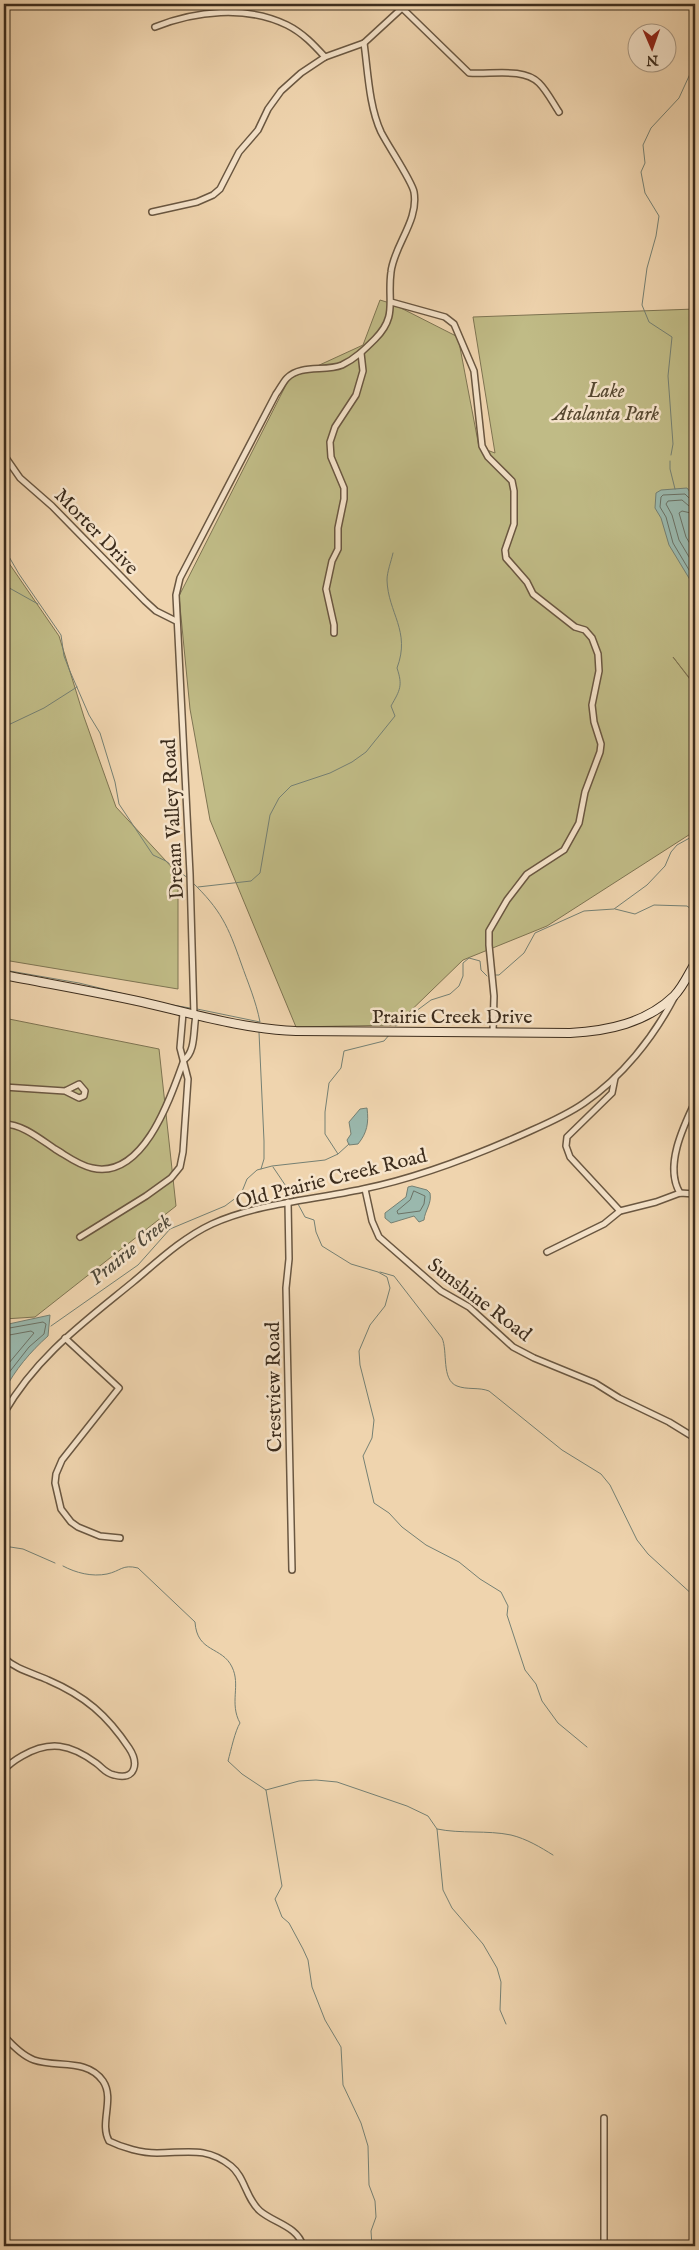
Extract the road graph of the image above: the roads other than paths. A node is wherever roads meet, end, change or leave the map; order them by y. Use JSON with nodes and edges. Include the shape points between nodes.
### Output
{"nodes":[{"id":1,"x":400,"y":6,"type":"edge"},
{"id":2,"x":155,"y":27,"type":"dead end"},
{"id":3,"x":364,"y":43,"type":"junction"},
{"id":4,"x":325,"y":57,"type":"junction"},
{"id":5,"x":559,"y":112,"type":"dead end"},
{"id":6,"x":152,"y":212,"type":"dead end"},
{"id":7,"x":391,"y":302,"type":"junction"},
{"id":8,"x":361,"y":353,"type":"junction"},
{"id":9,"x":4,"y":455,"type":"edge"},
{"id":10,"x":176,"y":621,"type":"junction"},
{"id":11,"x":334,"y":633,"type":"dead end"},
{"id":12,"x":695,"y":962,"type":"edge"},
{"id":13,"x":4,"y":975,"type":"edge"},
{"id":14,"x":675,"y":995,"type":"junction"},
{"id":15,"x":183,"y":1013,"type":"junction"},
{"id":16,"x":195,"y":1016,"type":"junction"},
{"id":17,"x":493,"y":1032,"type":"junction"},
{"id":18,"x":184,"y":1060,"type":"junction"},
{"id":19,"x":615,"y":1077,"type":"junction"},
{"id":20,"x":4,"y":1087,"type":"edge"},
{"id":21,"x":65,"y":1090,"type":"dead end"},
{"id":22,"x":695,"y":1102,"type":"edge"},
{"id":23,"x":4,"y":1124,"type":"edge"},
{"id":24,"x":365,"y":1189,"type":"junction"},
{"id":25,"x":680,"y":1193,"type":"junction"},
{"id":26,"x":695,"y":1194,"type":"edge"},
{"id":27,"x":288,"y":1202,"type":"junction"},
{"id":28,"x":620,"y":1211,"type":"junction"},
{"id":29,"x":80,"y":1237,"type":"dead end"},
{"id":30,"x":547,"y":1252,"type":"dead end"},
{"id":31,"x":65,"y":1338,"type":"junction"},
{"id":32,"x":4,"y":1412,"type":"edge"},
{"id":33,"x":695,"y":1438,"type":"edge"},
{"id":34,"x":120,"y":1538,"type":"dead end"},
{"id":35,"x":292,"y":1570,"type":"dead end"},
{"id":36,"x":4,"y":1658,"type":"edge"},
{"id":37,"x":4,"y":1770,"type":"edge"},
{"id":38,"x":4,"y":2036,"type":"edge"},
{"id":39,"x":604,"y":2118,"type":"dead end"},
{"id":40,"x":303,"y":2246,"type":"edge"},
{"id":41,"x":604,"y":2246,"type":"edge"}],
"edges":[{"from":1,"to":3,"type":"street"},
{"from":1,"to":5,"type":"street","via":[[469,73],[529,76],[538,82]]},
{"from":2,"to":4,"type":"street","via":[[178,18],[204,14],[234,12],[259,16],[293,29]]},
{"from":3,"to":4,"type":"street"},
{"from":3,"to":7,"type":"street","name":"Dream Valley Road","via":[[374,108],[381,131],[414,191],[410,223],[391,272]]},
{"from":4,"to":6,"type":"street","via":[[281,91],[258,130],[239,152],[220,189],[197,202]]},
{"from":7,"to":8,"type":"street","name":"Dream Valley Road","via":[[384,329]]},
{"from":7,"to":17,"type":"street","via":[[445,317],[454,324],[474,371],[482,446],[488,457],[512,481],[514,524],[506,558],[538,598],[574,627],[585,630],[598,654],[599,671],[592,705],[601,744],[585,792],[579,823],[564,850],[527,874],[490,930]]},
{"from":8,"to":10,"type":"street","name":"Dream Valley Road","via":[[341,365],[300,371],[288,377],[276,394],[180,578]]},
{"from":8,"to":11,"type":"street","via":[[363,371],[356,396],[335,426],[330,442],[331,457],[340,477],[344,499],[338,528],[338,549],[326,589]]},
{"from":9,"to":10,"type":"street","name":"Morter Drive","via":[[20,478],[145,601]]},
{"from":10,"to":16,"type":"street","name":"Dream Valley Road"},
{"from":12,"to":14,"type":"main road","name":"Prairie Creek Drive"},
{"from":13,"to":15,"type":"main road","name":"Prairie Creek Drive"},
{"from":14,"to":17,"type":"main road","name":"Prairie Creek Drive","via":[[622,1026],[570,1033]]},
{"from":14,"to":19,"type":"street","name":"Old Prairie Creek Road","via":[[664,1018]]},
{"from":15,"to":16,"type":"main road","name":"Prairie Creek Drive"},
{"from":15,"to":18,"type":"street","via":[[180,1048]]},
{"from":16,"to":17,"type":"main road","name":"Prairie Creek Drive","via":[[233,1025],[285,1030]]},
{"from":16,"to":18,"type":"street","name":"Dream Valley Road","via":[[192,1048]]},
{"from":18,"to":23,"type":"street","name":"Dream Valley Road","via":[[154,1132],[144,1147],[111,1168],[94,1169],[78,1164],[26,1130]]},
{"from":18,"to":29,"type":"street","via":[[188,1079],[180,1167],[171,1178],[146,1196]]},
{"from":19,"to":24,"type":"street","name":"Old Prairie Creek Road","via":[[584,1103],[550,1122],[482,1152]]},
{"from":19,"to":28,"type":"street","via":[[612,1093],[567,1137],[566,1146],[570,1157]]},
{"from":20,"to":21,"type":"street"},
{"from":22,"to":25,"type":"street","via":[[677,1150],[674,1168],[675,1184]]},
{"from":24,"to":27,"type":"street","name":"Old Prairie Creek Road"},
{"from":24,"to":33,"type":"street","name":"Sunshine Road","via":[[379,1237],[441,1291],[469,1307],[506,1341],[534,1358],[594,1383]]},
{"from":25,"to":26,"type":"street"},
{"from":25,"to":28,"type":"street"},
{"from":27,"to":31,"type":"street","name":"Old Prairie Creek Road","via":[[234,1216],[196,1233]]},
{"from":27,"to":35,"type":"street","name":"Crestview Road","via":[[286,1288]]},
{"from":28,"to":30,"type":"street","via":[[604,1224]]},
{"from":31,"to":32,"type":"street","name":"Old Prairie Creek Road","via":[[18,1388]]},
{"from":31,"to":34,"type":"street","via":[[119,1388],[62,1460],[55,1483],[62,1508],[71,1522],[100,1536]]},
{"from":36,"to":37,"type":"street","via":[[101,1711],[118,1730],[136,1760],[132,1772],[116,1776],[74,1750],[46,1745],[33,1749]]},
{"from":38,"to":40,"type":"street","via":[[33,2060],[81,2066],[103,2081],[107,2092],[106,2134],[109,2141],[155,2153],[200,2151],[214,2156],[232,2167],[254,2205],[298,2235]]},
{"from":39,"to":41,"type":"street"}]}
